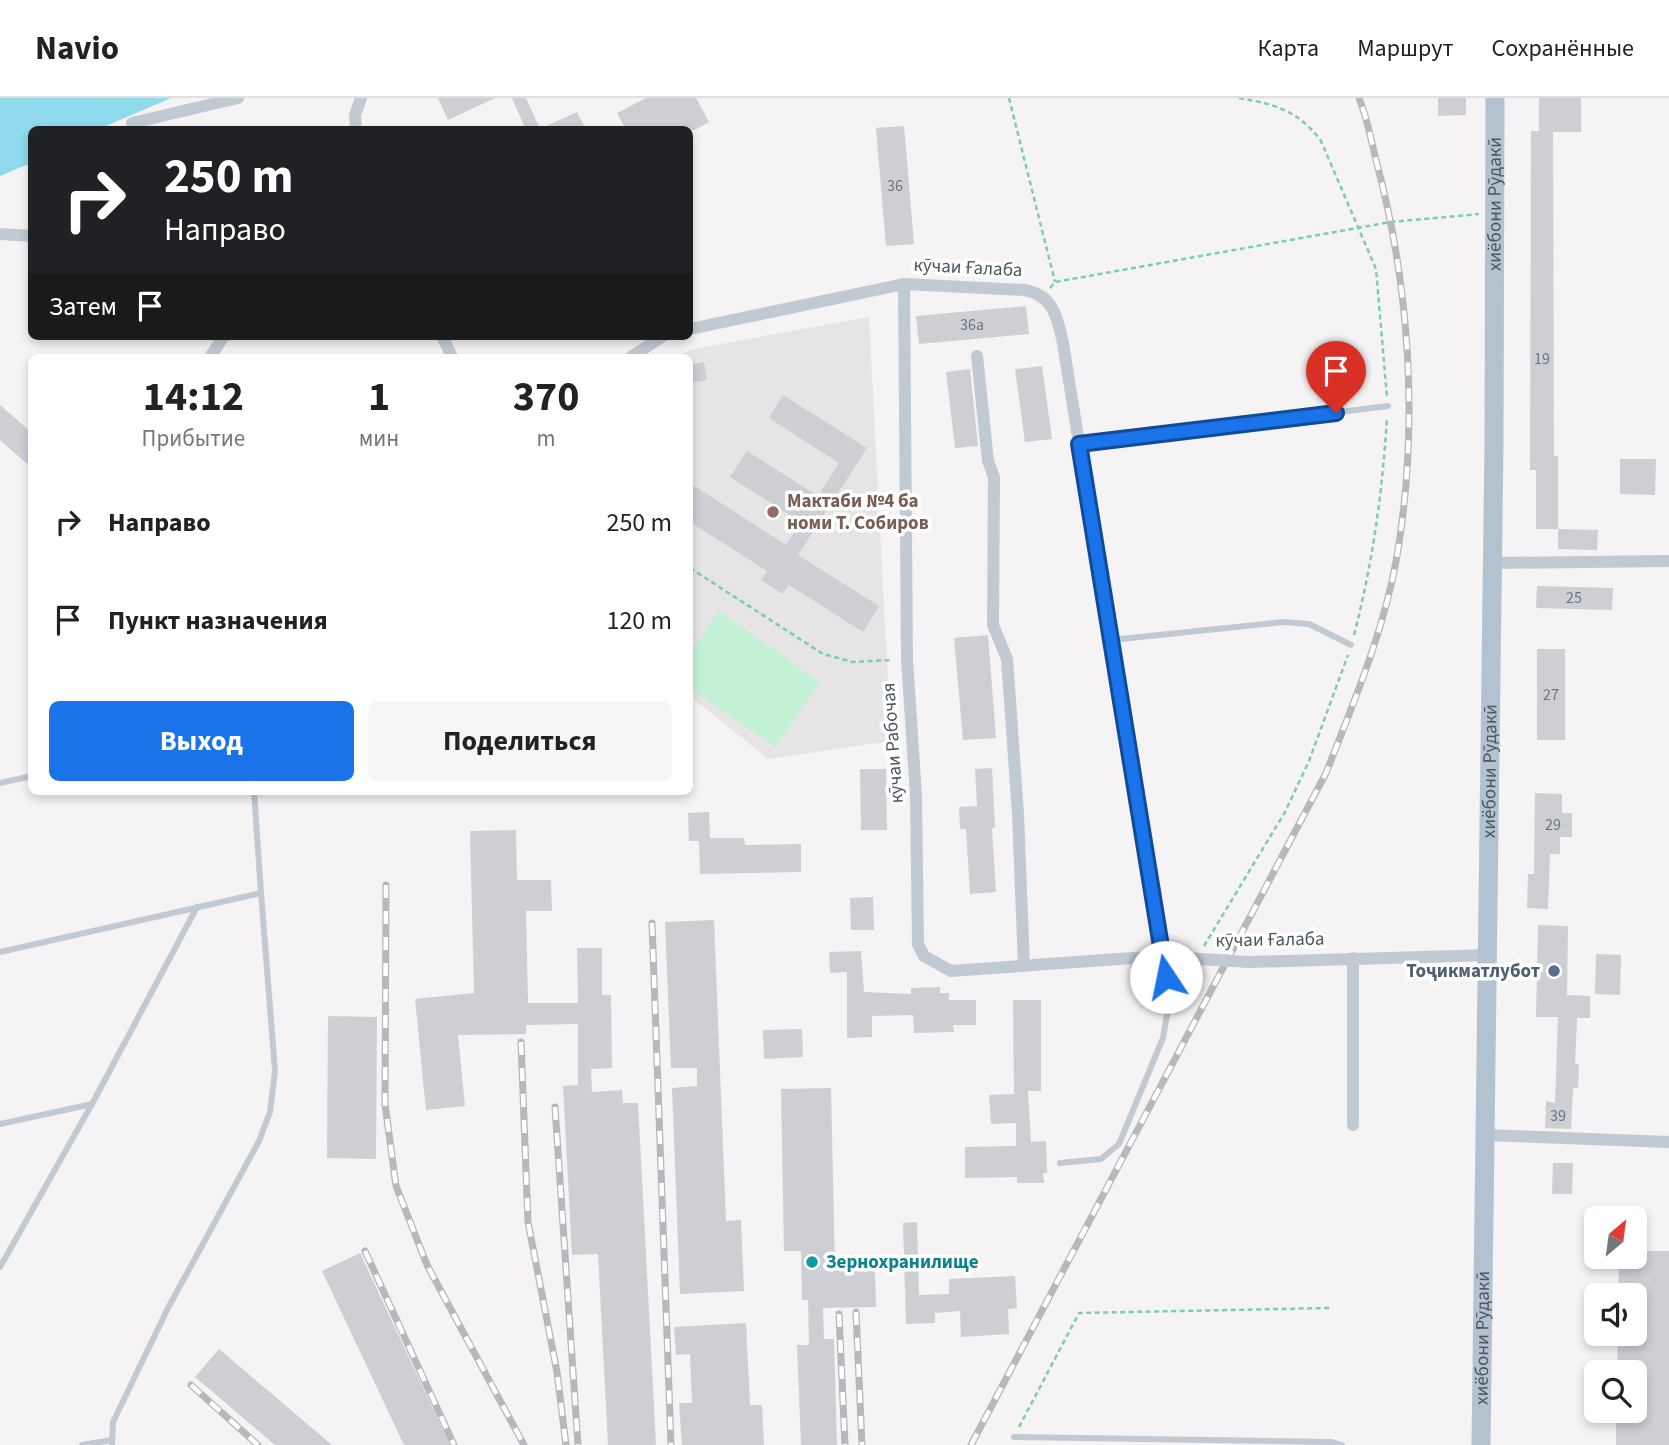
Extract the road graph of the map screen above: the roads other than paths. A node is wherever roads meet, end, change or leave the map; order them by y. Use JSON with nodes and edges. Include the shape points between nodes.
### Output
{"nodes":[{"id":1,"x":238,"y":98,"type":"edge"},
{"id":2,"x":360,"y":98,"type":"edge"},
{"id":3,"x":1495,"y":98,"type":"edge"},
{"id":4,"x":132,"y":123,"type":"dead end"},
{"id":5,"x":356,"y":126,"type":"edge"},
{"id":6,"x":0,"y":234,"type":"edge"},
{"id":7,"x":28,"y":236,"type":"edge"},
{"id":8,"x":904,"y":284,"type":"junction"},
{"id":9,"x":693,"y":328,"type":"edge"},
{"id":10,"x":657,"y":340,"type":"edge"},
{"id":11,"x":636,"y":354,"type":"edge"},
{"id":12,"x":977,"y":356,"type":"dead end"},
{"id":13,"x":1388,"y":406,"type":"road end"},
{"id":14,"x":1079,"y":444,"type":"junction"},
{"id":15,"x":1669,"y":561,"type":"edge"},
{"id":16,"x":1492,"y":563,"type":"junction"},
{"id":17,"x":1111,"y":640,"type":"junction"},
{"id":18,"x":1351,"y":645,"type":"road end"},
{"id":19,"x":28,"y":777,"type":"edge"},
{"id":20,"x":0,"y":783,"type":"edge"},
{"id":21,"x":254,"y":795,"type":"edge"},
{"id":22,"x":261,"y":893,"type":"junction"},
{"id":23,"x":197,"y":907,"type":"junction"},
{"id":24,"x":0,"y":952,"type":"edge"},
{"id":25,"x":1489,"y":955,"type":"junction"},
{"id":26,"x":1161,"y":956,"type":"junction"},
{"id":27,"x":1353,"y":958,"type":"junction"},
{"id":28,"x":1024,"y":966,"type":"junction"},
{"id":29,"x":92,"y":1104,"type":"junction"},
{"id":30,"x":0,"y":1124,"type":"edge"},
{"id":31,"x":1353,"y":1125,"type":"dead end"},
{"id":32,"x":1484,"y":1135,"type":"junction"},
{"id":33,"x":1669,"y":1142,"type":"edge"},
{"id":34,"x":1060,"y":1163,"type":"dead end"},
{"id":35,"x":0,"y":1267,"type":"edge"},
{"id":36,"x":1014,"y":1437,"type":"road end"},
{"id":37,"x":112,"y":1443,"type":"edge"},
{"id":38,"x":82,"y":1445,"type":"edge"},
{"id":39,"x":1342,"y":1445,"type":"edge"},
{"id":40,"x":1481,"y":1445,"type":"edge"}],
"edges":[{"from":1,"to":4,"type":"street"},
{"from":2,"to":5,"type":"street"},
{"from":3,"to":16,"type":"main road","name":"хиёбони Рӯдакӣ"},
{"from":6,"to":7,"type":"street"},
{"from":8,"to":9,"type":"street","name":"кӯчаи Ғалаба"},
{"from":8,"to":14,"type":"street","name":"кӯчаи Ғалаба","via":[[1026,290],[1045,297],[1056,314],[1063,342]]},
{"from":8,"to":28,"type":"street","name":"кӯчаи Рабочая","via":[[907,659],[916,796],[918,944],[924,956],[951,971]]},
{"from":10,"to":11,"type":"street"},
{"from":12,"to":28,"type":"street","via":[[988,461],[994,477],[993,625],[1007,659]]},
{"from":13,"to":14,"type":"lane"},
{"from":14,"to":17,"type":"street","name":"кӯчаи Ғалаба"},
{"from":15,"to":16,"type":"street"},
{"from":16,"to":25,"type":"main road","name":"хиёбони Рӯдакӣ"},
{"from":17,"to":18,"type":"lane","via":[[1283,622],[1309,624]]},
{"from":17,"to":26,"type":"street","name":"кӯчаи Ғалаба"},
{"from":19,"to":20,"type":"lane"},
{"from":21,"to":22,"type":"lane"},
{"from":22,"to":23,"type":"lane"},
{"from":22,"to":37,"type":"lane","via":[[275,1071],[270,1112],[113,1422]]},
{"from":23,"to":24,"type":"lane"},
{"from":23,"to":29,"type":"lane"},
{"from":25,"to":27,"type":"street","name":"кӯчаи Ғалаба"},
{"from":25,"to":32,"type":"main road","name":"хиёбони Рӯдакӣ"},
{"from":26,"to":27,"type":"street","name":"кӯчаи Ғалаба","bridge":true,"via":[[1248,962]]},
{"from":26,"to":28,"type":"street","name":"кӯчаи Рабочая"},
{"from":26,"to":34,"type":"lane","via":[[1170,997],[1163,1038],[1119,1144],[1101,1159]]},
{"from":27,"to":31,"type":"street"},
{"from":29,"to":30,"type":"lane"},
{"from":29,"to":35,"type":"lane"},
{"from":32,"to":33,"type":"street"},
{"from":32,"to":40,"type":"main road","name":"хиёбони Рӯдакӣ"},
{"from":36,"to":39,"type":"lane"},
{"from":37,"to":38,"type":"lane"}]}
